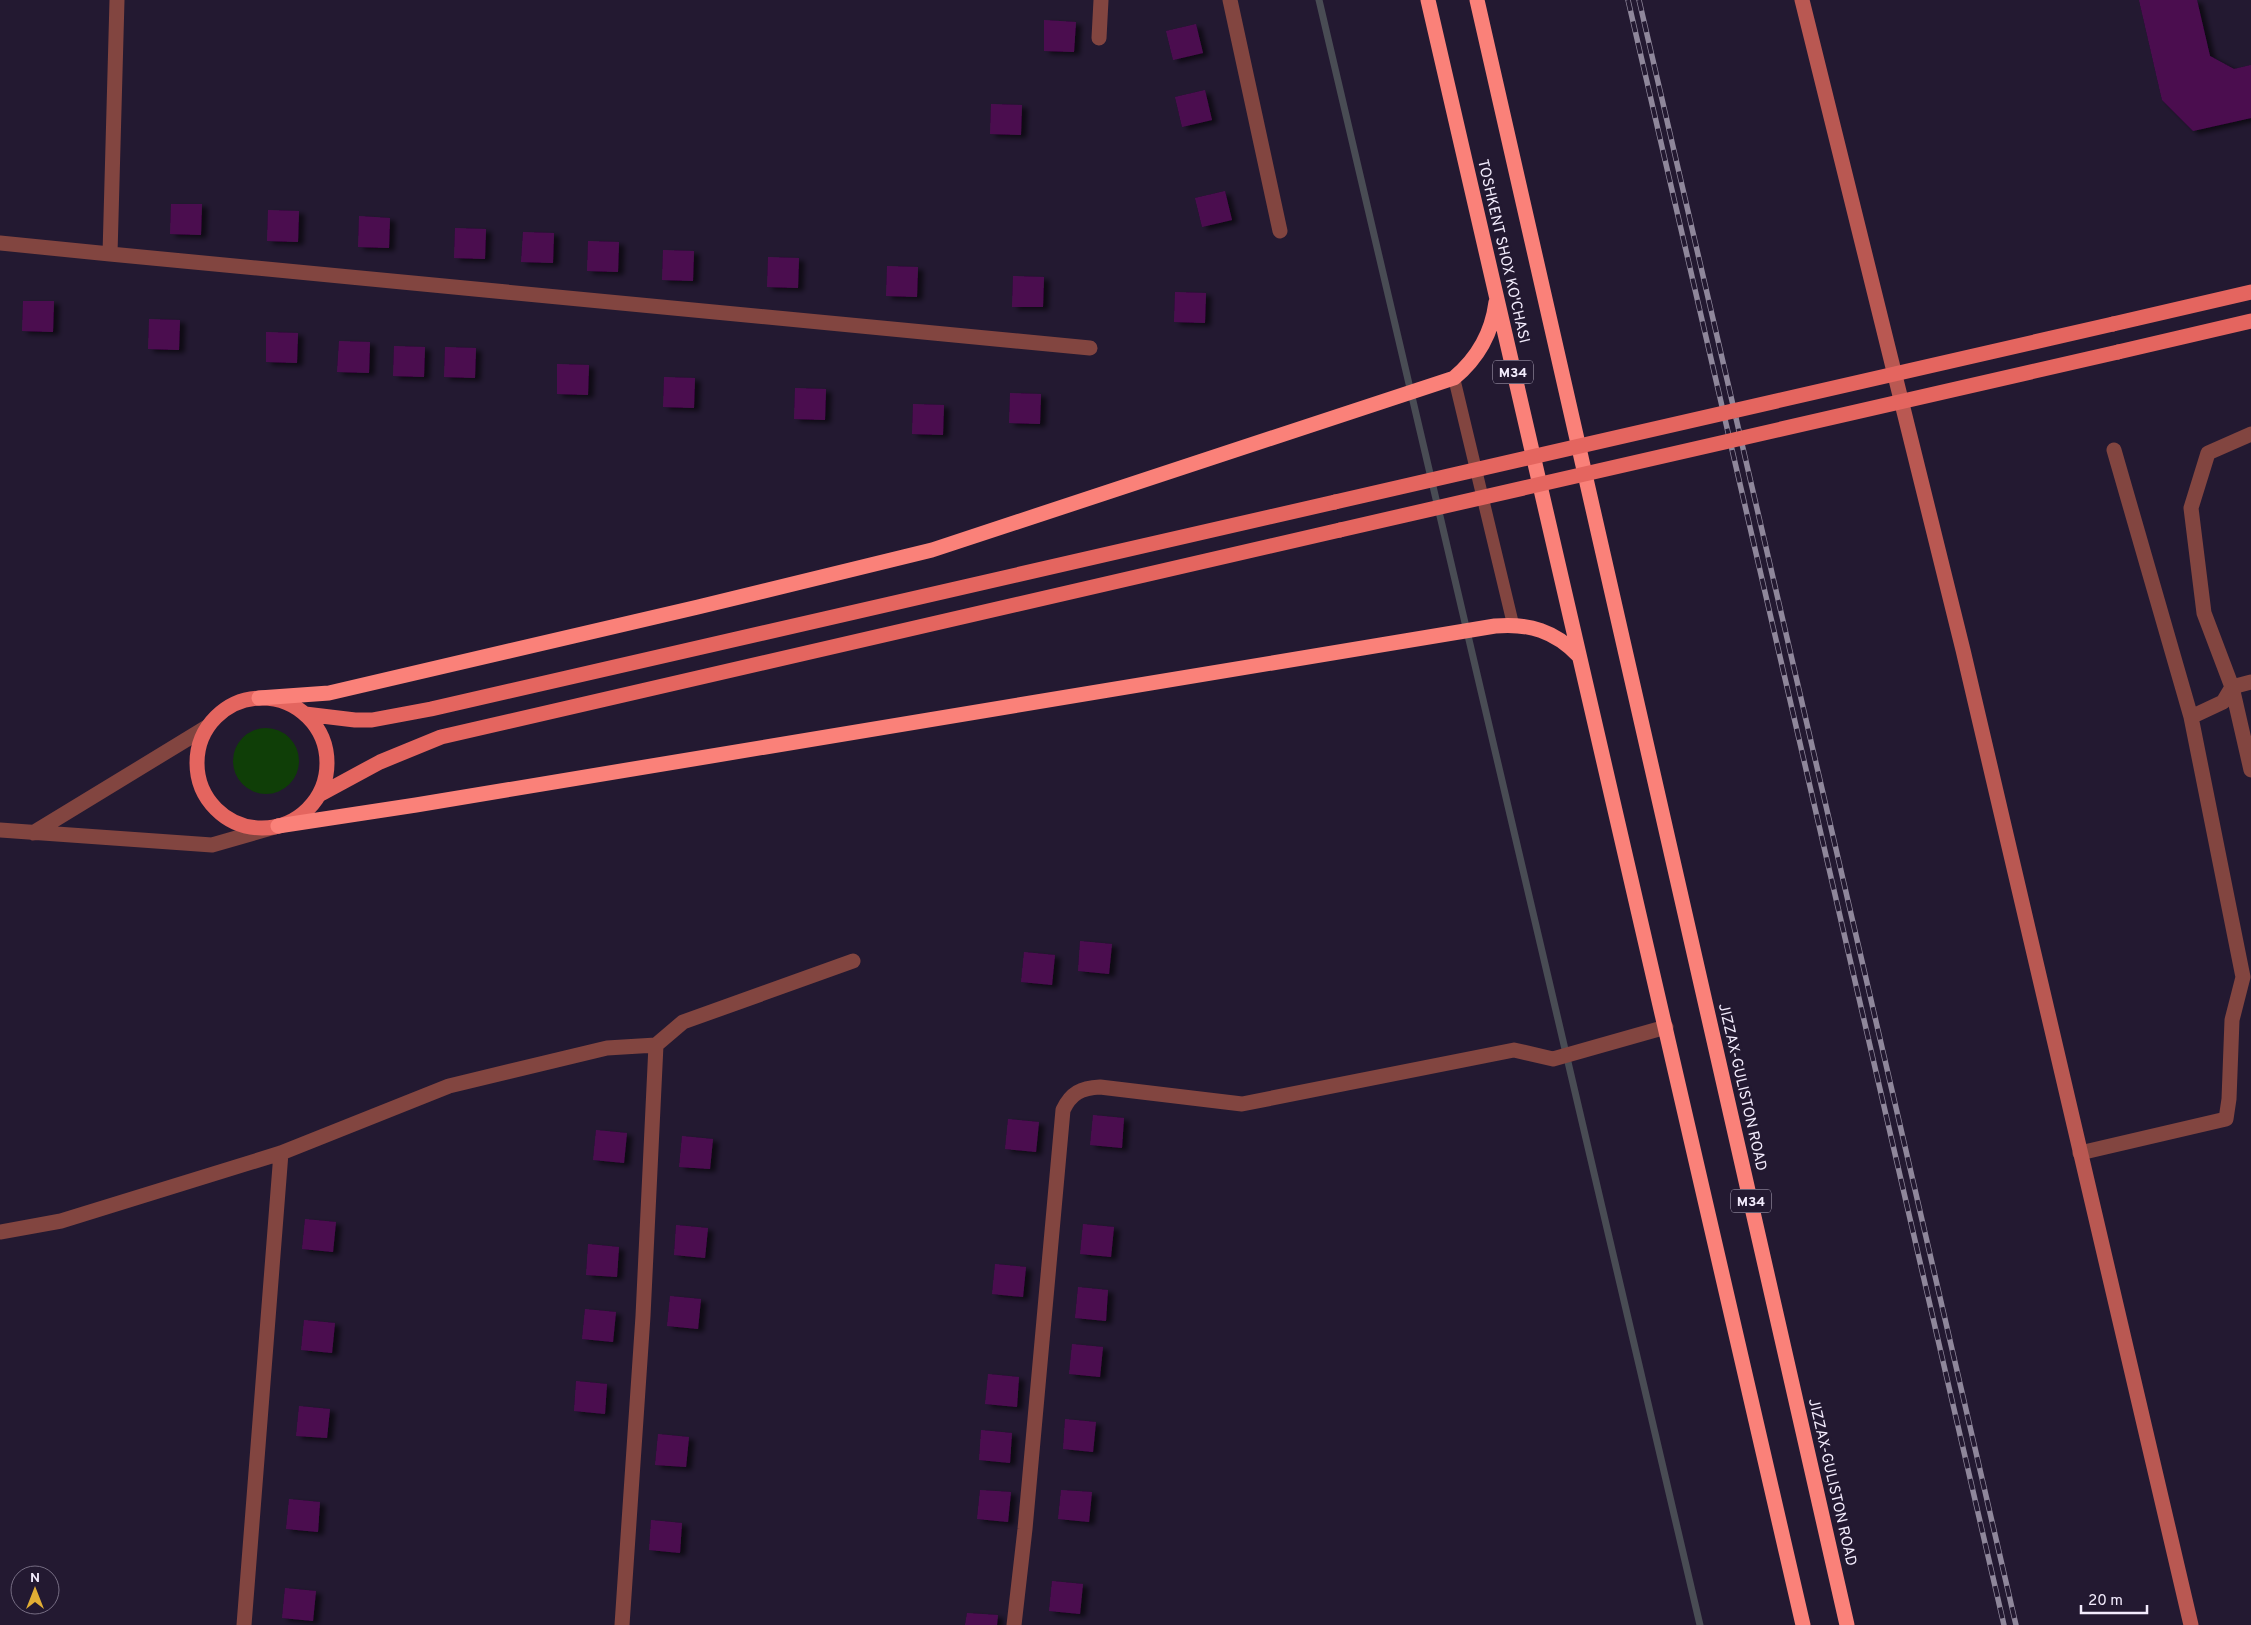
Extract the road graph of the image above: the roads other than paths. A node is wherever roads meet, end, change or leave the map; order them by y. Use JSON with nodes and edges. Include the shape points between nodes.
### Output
{"nodes":[{"id":1,"x":117,"y":0,"type":"edge"},
{"id":2,"x":1101,"y":0,"type":"edge"},
{"id":3,"x":1230,"y":0,"type":"edge"},
{"id":4,"x":1428,"y":0,"type":"edge"},
{"id":5,"x":1477,"y":0,"type":"edge"},
{"id":6,"x":1802,"y":0,"type":"edge"},
{"id":7,"x":1099,"y":38,"type":"dead end"},
{"id":8,"x":1280,"y":231,"type":"dead end"},
{"id":9,"x":0,"y":243,"type":"edge"},
{"id":10,"x":110,"y":254,"type":"junction"},
{"id":11,"x":2251,"y":292,"type":"edge"},
{"id":12,"x":1497,"y":295,"type":"junction"},
{"id":13,"x":2251,"y":321,"type":"edge"},
{"id":14,"x":1090,"y":348,"type":"dead end"},
{"id":15,"x":1454,"y":378,"type":"junction"},
{"id":16,"x":2251,"y":434,"type":"edge"},
{"id":17,"x":2114,"y":450,"type":"dead end"},
{"id":18,"x":1513,"y":624,"type":"junction"},
{"id":19,"x":1579,"y":656,"type":"junction"},
{"id":20,"x":2251,"y":682,"type":"edge"},
{"id":21,"x":2232,"y":686,"type":"junction"},
{"id":22,"x":259,"y":698,"type":"junction"},
{"id":23,"x":305,"y":714,"type":"junction"},
{"id":24,"x":2191,"y":717,"type":"junction"},
{"id":25,"x":207,"y":727,"type":"junction"},
{"id":26,"x":1644,"y":733,"type":"joint"},
{"id":27,"x":2251,"y":770,"type":"edge"},
{"id":28,"x":318,"y":795,"type":"junction"},
{"id":29,"x":278,"y":826,"type":"junction"},
{"id":30,"x":0,"y":830,"type":"edge"},
{"id":31,"x":33,"y":833,"type":"junction"},
{"id":32,"x":854,"y":961,"type":"dead end"},
{"id":33,"x":1666,"y":1027,"type":"junction"},
{"id":34,"x":656,"y":1045,"type":"junction"},
{"id":35,"x":281,"y":1153,"type":"junction"},
{"id":36,"x":2080,"y":1153,"type":"junction"},
{"id":37,"x":0,"y":1232,"type":"edge"},
{"id":38,"x":244,"y":1625,"type":"edge"},
{"id":39,"x":622,"y":1625,"type":"edge"},
{"id":40,"x":1014,"y":1625,"type":"edge"},
{"id":41,"x":1803,"y":1625,"type":"edge"},
{"id":42,"x":1847,"y":1625,"type":"edge"},
{"id":43,"x":2191,"y":1625,"type":"edge"}],
"edges":[{"from":1,"to":10,"type":"street"},
{"from":2,"to":7,"type":"street"},
{"from":3,"to":8,"type":"street"},
{"from":4,"to":12,"type":"highway","name":"TOSHKENT SHOX KO'CHASI","number":"M34"},
{"from":5,"to":26,"type":"highway","name":"TOSHKENT SHOX KO'CHASI","number":"M34"},
{"from":6,"to":36,"type":"street","via":[[1962,650]]},
{"from":9,"to":10,"type":"street"},
{"from":10,"to":14,"type":"street"},
{"from":11,"to":23,"type":"main road","bridge":true,"via":[[431,709],[372,720]]},
{"from":12,"to":15,"type":"highway","via":[[1487,336],[1471,362]]},
{"from":12,"to":19,"type":"highway","name":"TOSHKENT SHOX KO'CHASI","number":"M34"},
{"from":13,"to":28,"type":"main road","bridge":true,"via":[[442,737],[380,762]]},
{"from":15,"to":18,"type":"lane"},
{"from":15,"to":22,"type":"highway","via":[[932,550],[329,693]]},
{"from":16,"to":21,"type":"street","via":[[2208,453],[2191,508],[2204,613]]},
{"from":17,"to":24,"type":"street"},
{"from":18,"to":19,"type":"highway","via":[[1550,633]]},
{"from":18,"to":29,"type":"highway"},
{"from":19,"to":33,"type":"highway","name":"TOSHKENT SHOX KO'CHASI","number":"M34"},
{"from":20,"to":21,"type":"street"},
{"from":21,"to":24,"type":"street","via":[[2223,702]]},
{"from":21,"to":27,"type":"street"},
{"from":22,"to":23,"type":"main road","via":[[283,702]]},
{"from":22,"to":25,"type":"main road","via":[[230,706]]},
{"from":23,"to":28,"type":"main road","via":[[320,733],[327,757],[327,770]]},
{"from":24,"to":36,"type":"street","via":[[2243,977],[2232,1020],[2226,1119]]},
{"from":25,"to":29,"type":"main road","via":[[197,762],[198,775],[208,799],[227,817],[239,823]]},
{"from":25,"to":31,"type":"street"},
{"from":26,"to":42,"type":"highway","name":"JIZZAX-GULISTON ROAD","number":"M34"},
{"from":28,"to":29,"type":"main road","via":[[301,814]]},
{"from":29,"to":31,"type":"street","via":[[212,845]]},
{"from":30,"to":31,"type":"street"},
{"from":32,"to":34,"type":"street","via":[[683,1022]]},
{"from":33,"to":40,"type":"street","via":[[1553,1059],[1514,1050],[1242,1104],[1100,1087],[1078,1090],[1068,1099],[1062,1110]]},
{"from":33,"to":41,"type":"highway","number":"M34"},
{"from":34,"to":35,"type":"street","via":[[607,1048],[449,1086]]},
{"from":34,"to":39,"type":"street","via":[[643,1316]]},
{"from":35,"to":37,"type":"street","via":[[61,1220]]},
{"from":35,"to":38,"type":"street"},
{"from":36,"to":43,"type":"street"}]}
